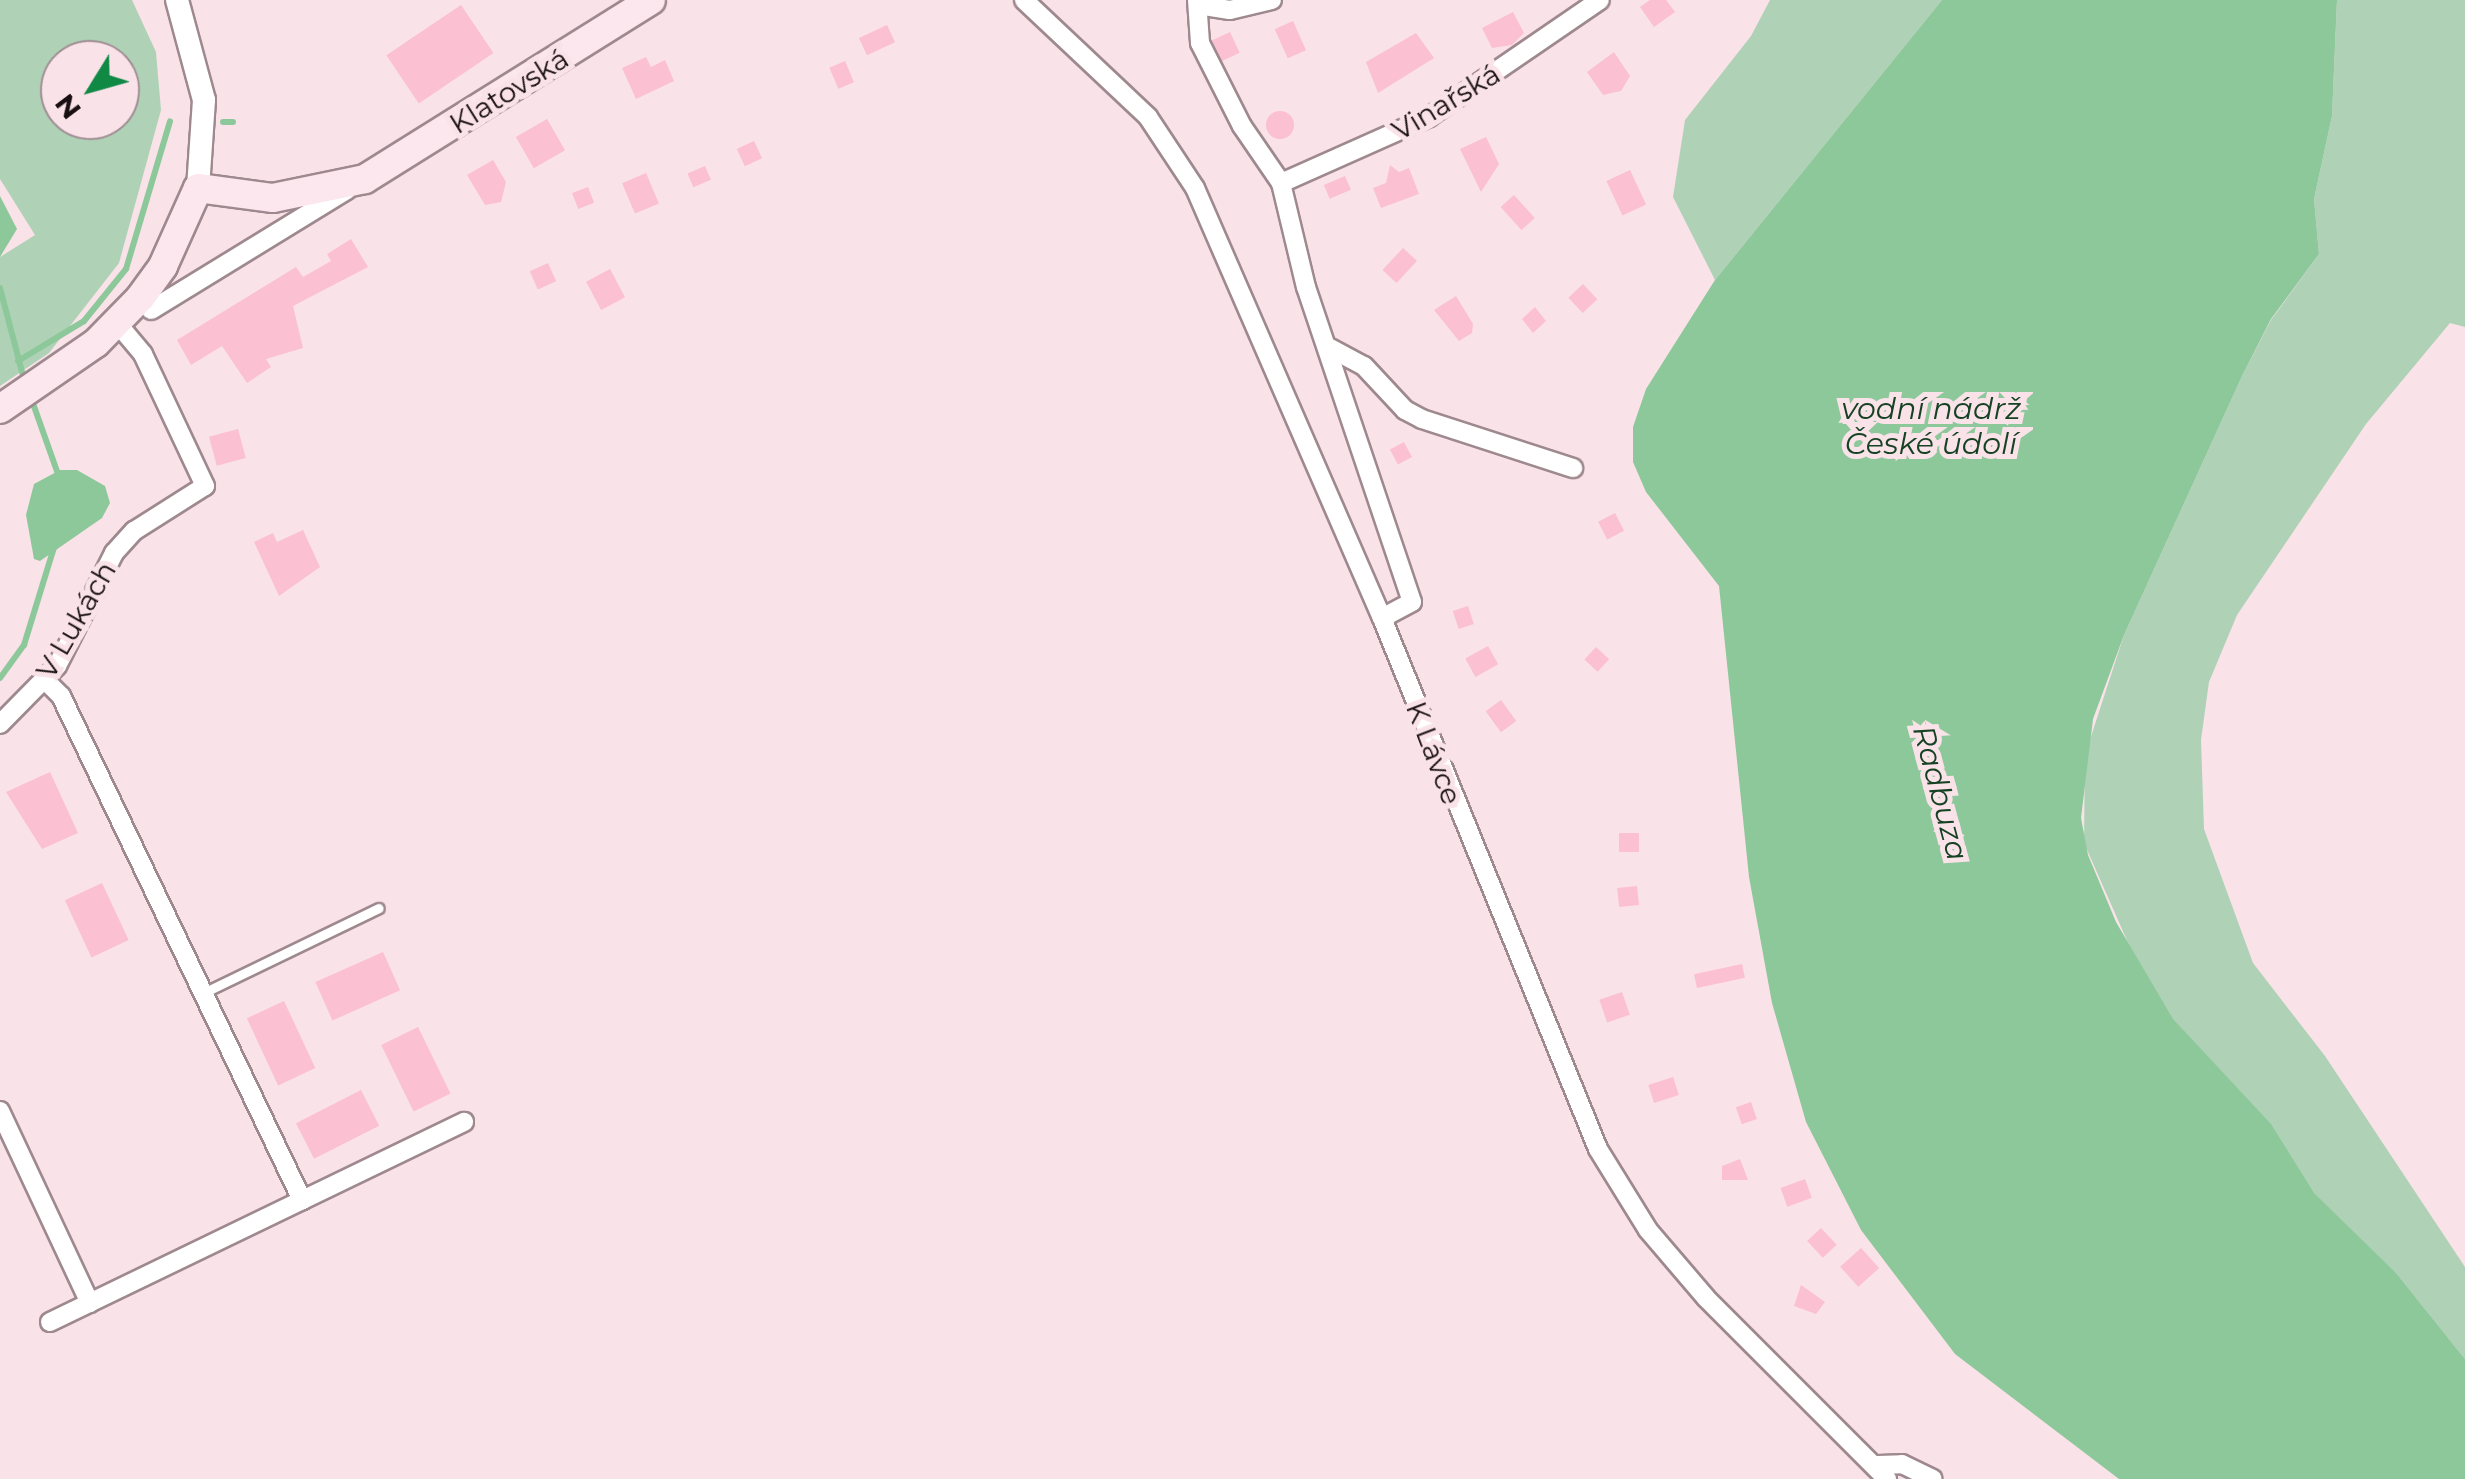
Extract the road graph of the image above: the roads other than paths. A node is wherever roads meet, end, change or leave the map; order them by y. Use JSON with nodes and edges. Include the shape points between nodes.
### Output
{"nodes":[{"id":1,"x":178,"y":0,"type":"edge"},
{"id":2,"x":651,"y":0,"type":"edge"},
{"id":3,"x":1024,"y":0,"type":"edge"},
{"id":4,"x":1272,"y":0,"type":"edge"},
{"id":5,"x":1600,"y":0,"type":"edge"},
{"id":6,"x":1198,"y":2,"type":"edge"},
{"id":7,"x":365,"y":179,"type":"junction"},
{"id":8,"x":1281,"y":183,"type":"junction"},
{"id":9,"x":198,"y":188,"type":"junction"},
{"id":10,"x":151,"y":310,"type":"dead end"},
{"id":11,"x":117,"y":324,"type":"junction"},
{"id":12,"x":1330,"y":348,"type":"junction"},
{"id":13,"x":17,"y":398,"type":"edge"},
{"id":14,"x":1573,"y":468,"type":"dead end"},
{"id":15,"x":1382,"y":618,"type":"junction"},
{"id":16,"x":44,"y":680,"type":"junction"},
{"id":17,"x":0,"y":724,"type":"edge"},
{"id":18,"x":379,"y":908,"type":"dead end"},
{"id":19,"x":203,"y":992,"type":"junction"},
{"id":20,"x":0,"y":1111,"type":"edge"},
{"id":21,"x":464,"y":1122,"type":"dead end"},
{"id":22,"x":302,"y":1200,"type":"junction"},
{"id":23,"x":90,"y":1303,"type":"junction"},
{"id":24,"x":50,"y":1322,"type":"dead end"},
{"id":25,"x":1883,"y":1472,"type":"edge"},
{"id":26,"x":1933,"y":1479,"type":"edge"}],
"edges":[{"from":1,"to":9,"type":"street","via":[[204,100]]},
{"from":2,"to":7,"type":"main road","name":"Klatovská"},
{"from":3,"to":15,"type":"street","name":"K Lávce","via":[[1148,117],[1195,188]]},
{"from":4,"to":6,"type":"street","via":[[1230,10]]},
{"from":5,"to":8,"type":"street","name":"Vinařská","via":[[1430,117]]},
{"from":6,"to":8,"type":"street","via":[[1200,43],[1242,126]]},
{"from":7,"to":9,"type":"main road","name":"Klatovská","via":[[304,196]]},
{"from":7,"to":10,"type":"street","name":"Klatovská"},
{"from":8,"to":12,"type":"street","via":[[1306,286]]},
{"from":9,"to":11,"type":"main road","via":[[163,266]]},
{"from":11,"to":13,"type":"main road"},
{"from":11,"to":16,"type":"street","name":"V Lukách","via":[[143,354],[205,486],[134,531],[114,553]]},
{"from":12,"to":14,"type":"street","via":[[1364,366],[1405,410]]},
{"from":12,"to":15,"type":"street","via":[[1412,602]]},
{"from":15,"to":25,"type":"street","name":"K Lávce","via":[[1598,1148],[1648,1230],[1706,1298]]},
{"from":16,"to":17,"type":"street","name":"V Lukách"},
{"from":16,"to":19,"type":"street","via":[[62,696]]},
{"from":18,"to":19,"type":"lane"},
{"from":19,"to":22,"type":"street"},
{"from":20,"to":23,"type":"street"},
{"from":21,"to":22,"type":"street"},
{"from":22,"to":23,"type":"street"},
{"from":23,"to":24,"type":"street"},
{"from":25,"to":26,"type":"street","via":[[1902,1464]]}]}
